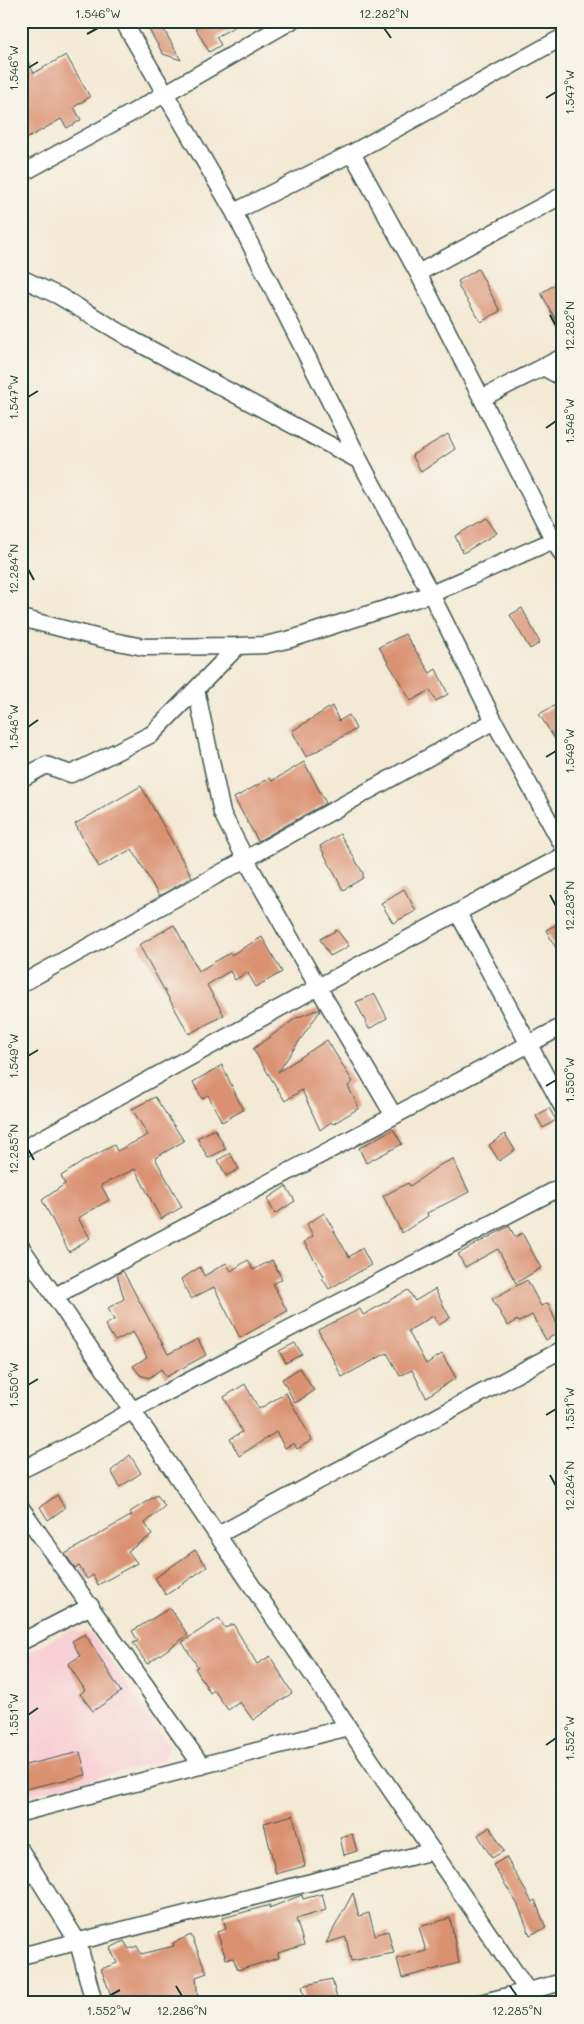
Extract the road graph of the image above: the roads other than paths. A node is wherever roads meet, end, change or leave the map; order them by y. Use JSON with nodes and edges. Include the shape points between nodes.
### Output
{"nodes":[{"id":1,"x":123,"y":21,"type":"edge"},
{"id":2,"x":291,"y":21,"type":"edge"},
{"id":3,"x":563,"y":37,"type":"edge"},
{"id":4,"x":165,"y":93,"type":"junction"},
{"id":5,"x":352,"y":153,"type":"junction"},
{"id":6,"x":21,"y":174,"type":"edge"},
{"id":7,"x":563,"y":195,"type":"edge"},
{"id":8,"x":234,"y":212,"type":"junction"},
{"id":9,"x":418,"y":273,"type":"junction"},
{"id":10,"x":21,"y":278,"type":"edge"},
{"id":11,"x":563,"y":357,"type":"edge"},
{"id":12,"x":543,"y":367,"type":"junction"},
{"id":13,"x":563,"y":378,"type":"edge"},
{"id":14,"x":482,"y":398,"type":"junction"},
{"id":15,"x":360,"y":462,"type":"junction"},
{"id":16,"x":558,"y":539,"type":"edge"},
{"id":17,"x":563,"y":556,"type":"edge"},
{"id":18,"x":432,"y":594,"type":"junction"},
{"id":19,"x":21,"y":618,"type":"edge"},
{"id":20,"x":238,"y":646,"type":"junction"},
{"id":21,"x":196,"y":689,"type":"junction"},
{"id":22,"x":494,"y":721,"type":"junction"},
{"id":23,"x":21,"y":779,"type":"edge"},
{"id":24,"x":563,"y":846,"type":"edge"},
{"id":25,"x":563,"y":856,"type":"edge"},
{"id":26,"x":246,"y":858,"type":"junction"},
{"id":27,"x":458,"y":913,"type":"junction"},
{"id":28,"x":21,"y":984,"type":"edge"},
{"id":29,"x":318,"y":987,"type":"junction"},
{"id":30,"x":563,"y":1026,"type":"edge"},
{"id":31,"x":528,"y":1044,"type":"junction"},
{"id":32,"x":563,"y":1108,"type":"edge"},
{"id":33,"x":394,"y":1116,"type":"junction"},
{"id":34,"x":21,"y":1150,"type":"edge"},
{"id":35,"x":563,"y":1186,"type":"edge"},
{"id":36,"x":21,"y":1247,"type":"edge"},
{"id":37,"x":55,"y":1296,"type":"junction"},
{"id":38,"x":563,"y":1349,"type":"edge"},
{"id":39,"x":133,"y":1410,"type":"junction"},
{"id":40,"x":21,"y":1470,"type":"edge"},
{"id":41,"x":21,"y":1508,"type":"edge"},
{"id":42,"x":218,"y":1535,"type":"junction"},
{"id":43,"x":91,"y":1606,"type":"junction"},
{"id":44,"x":21,"y":1642,"type":"edge"},
{"id":45,"x":348,"y":1727,"type":"junction"},
{"id":46,"x":202,"y":1766,"type":"junction"},
{"id":47,"x":21,"y":1813,"type":"edge"},
{"id":48,"x":21,"y":1851,"type":"edge"},
{"id":49,"x":433,"y":1851,"type":"junction"},
{"id":50,"x":78,"y":1942,"type":"junction"},
{"id":51,"x":21,"y":1956,"type":"edge"},
{"id":52,"x":563,"y":1982,"type":"edge"},
{"id":53,"x":532,"y":1996,"type":"edge"},
{"id":54,"x":94,"y":2003,"type":"edge"},
{"id":55,"x":480,"y":2003,"type":"edge"}],
"edges":[{"from":1,"to":4,"type":"street"},
{"from":2,"to":4,"type":"street"},
{"from":3,"to":5,"type":"street"},
{"from":4,"to":6,"type":"street"},
{"from":4,"to":8,"type":"street"},
{"from":5,"to":8,"type":"street"},
{"from":5,"to":9,"type":"street"},
{"from":7,"to":9,"type":"street"},
{"from":8,"to":15,"type":"street"},
{"from":9,"to":14,"type":"street"},
{"from":10,"to":15,"type":"street"},
{"from":11,"to":12,"type":"street"},
{"from":12,"to":13,"type":"street"},
{"from":12,"to":14,"type":"street"},
{"from":14,"to":16,"type":"street"},
{"from":15,"to":18,"type":"street"},
{"from":16,"to":17,"type":"street"},
{"from":16,"to":18,"type":"street"},
{"from":18,"to":20,"type":"street","via":[[265,645]]},
{"from":18,"to":22,"type":"street"},
{"from":19,"to":20,"type":"street","via":[[143,647]]},
{"from":20,"to":21,"type":"street"},
{"from":21,"to":23,"type":"street","via":[[152,734],[71,774],[46,765]]},
{"from":21,"to":26,"type":"street","via":[[218,800]]},
{"from":22,"to":24,"type":"street"},
{"from":22,"to":26,"type":"street"},
{"from":25,"to":27,"type":"street"},
{"from":26,"to":28,"type":"street"},
{"from":26,"to":29,"type":"street"},
{"from":27,"to":29,"type":"street"},
{"from":27,"to":31,"type":"street"},
{"from":29,"to":33,"type":"street"},
{"from":29,"to":34,"type":"street"},
{"from":30,"to":31,"type":"street"},
{"from":31,"to":32,"type":"street"},
{"from":31,"to":33,"type":"street"},
{"from":33,"to":37,"type":"street"},
{"from":35,"to":39,"type":"street"},
{"from":36,"to":37,"type":"street"},
{"from":37,"to":39,"type":"street"},
{"from":38,"to":42,"type":"street"},
{"from":39,"to":40,"type":"street"},
{"from":39,"to":42,"type":"street"},
{"from":41,"to":43,"type":"street"},
{"from":42,"to":45,"type":"street"},
{"from":43,"to":44,"type":"street"},
{"from":43,"to":46,"type":"street"},
{"from":45,"to":46,"type":"street"},
{"from":45,"to":49,"type":"street"},
{"from":46,"to":47,"type":"street"},
{"from":48,"to":50,"type":"street"},
{"from":49,"to":50,"type":"street"},
{"from":49,"to":53,"type":"street"},
{"from":50,"to":51,"type":"street"},
{"from":50,"to":54,"type":"street"},
{"from":52,"to":53,"type":"street"},
{"from":53,"to":55,"type":"street"}]}
